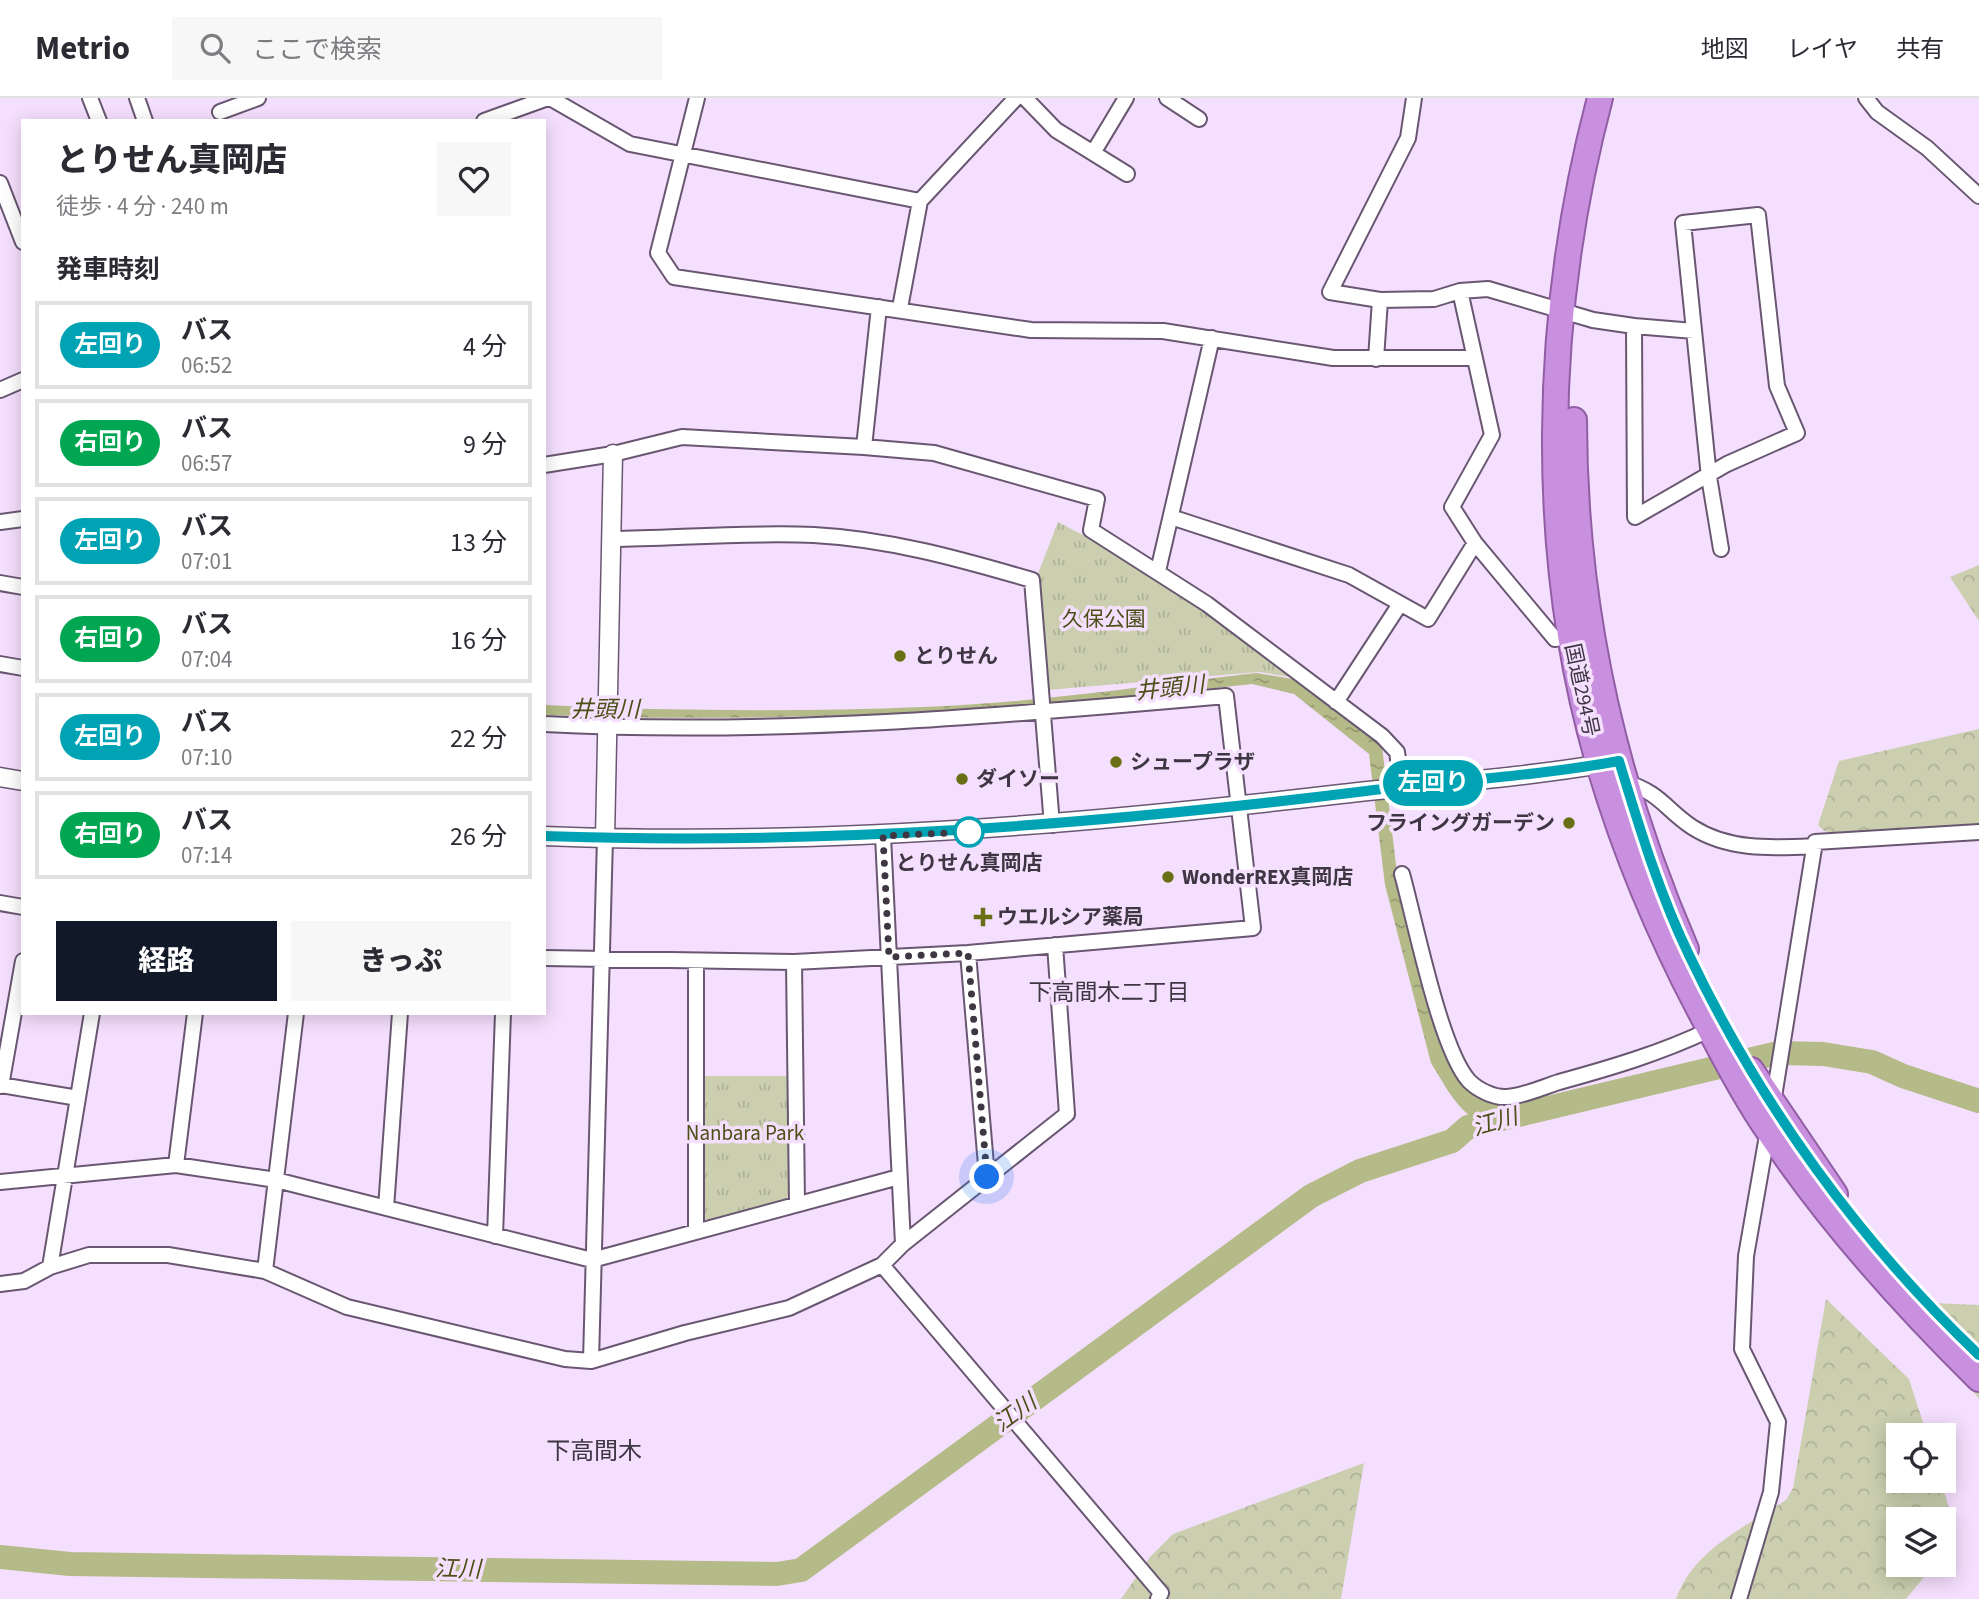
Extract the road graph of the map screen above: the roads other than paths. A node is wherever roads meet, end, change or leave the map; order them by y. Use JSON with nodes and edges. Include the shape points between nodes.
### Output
{"nodes":[{"id":1,"x":90,"y":98,"type":"edge"},
{"id":2,"x":136,"y":98,"type":"edge"},
{"id":3,"x":258,"y":98,"type":"edge"},
{"id":4,"x":549,"y":98,"type":"edge"},
{"id":5,"x":697,"y":98,"type":"edge"},
{"id":6,"x":1016,"y":98,"type":"edge"},
{"id":7,"x":1025,"y":98,"type":"edge"},
{"id":8,"x":1126,"y":98,"type":"edge"},
{"id":9,"x":1167,"y":98,"type":"edge"},
{"id":10,"x":1414,"y":98,"type":"edge"},
{"id":11,"x":1600,"y":98,"type":"edge"},
{"id":12,"x":1618,"y":98,"type":"edge"},
{"id":13,"x":1866,"y":98,"type":"edge"},
{"id":14,"x":219,"y":110,"type":"edge"},
{"id":15,"x":98,"y":119,"type":"edge"},
{"id":16,"x":144,"y":119,"type":"edge"},
{"id":17,"x":490,"y":119,"type":"edge"},
{"id":18,"x":1199,"y":119,"type":"dead end"},
{"id":19,"x":1093,"y":153,"type":"junction"},
{"id":20,"x":682,"y":155,"type":"junction"},
{"id":21,"x":1127,"y":174,"type":"dead end"},
{"id":22,"x":0,"y":183,"type":"edge"},
{"id":23,"x":1979,"y":196,"type":"edge"},
{"id":24,"x":920,"y":201,"type":"junction"},
{"id":25,"x":21,"y":237,"type":"edge"},
{"id":26,"x":1460,"y":291,"type":"junction"},
{"id":27,"x":1380,"y":300,"type":"junction"},
{"id":28,"x":878,"y":307,"type":"junction"},
{"id":29,"x":900,"y":308,"type":"junction"},
{"id":30,"x":1569,"y":313,"type":"junction"},
{"id":31,"x":1634,"y":326,"type":"junction"},
{"id":32,"x":1694,"y":331,"type":"junction"},
{"id":33,"x":1212,"y":338,"type":"junction"},
{"id":34,"x":1475,"y":358,"type":"junction"},
{"id":35,"x":1376,"y":359,"type":"junction"},
{"id":36,"x":21,"y":381,"type":"edge"},
{"id":37,"x":0,"y":390,"type":"edge"},
{"id":38,"x":864,"y":447,"type":"junction"},
{"id":39,"x":613,"y":454,"type":"junction"},
{"id":40,"x":546,"y":465,"type":"edge"},
{"id":41,"x":1709,"y":477,"type":"junction"},
{"id":42,"x":1171,"y":517,"type":"junction"},
{"id":43,"x":21,"y":519,"type":"edge"},
{"id":44,"x":0,"y":522,"type":"edge"},
{"id":45,"x":611,"y":539,"type":"junction"},
{"id":46,"x":1475,"y":543,"type":"junction"},
{"id":47,"x":1721,"y":548,"type":"dead end"},
{"id":48,"x":1158,"y":571,"type":"junction"},
{"id":49,"x":0,"y":583,"type":"edge"},
{"id":50,"x":21,"y":587,"type":"edge"},
{"id":51,"x":1401,"y":604,"type":"junction"},
{"id":52,"x":1571,"y":636,"type":"junction"},
{"id":53,"x":0,"y":664,"type":"edge"},
{"id":54,"x":21,"y":668,"type":"edge"},
{"id":55,"x":1336,"y":702,"type":"junction"},
{"id":56,"x":1041,"y":712,"type":"junction"},
{"id":57,"x":546,"y":724,"type":"edge"},
{"id":58,"x":607,"y":727,"type":"junction"},
{"id":59,"x":1614,"y":769,"type":"junction"},
{"id":60,"x":0,"y":777,"type":"edge"},
{"id":61,"x":21,"y":781,"type":"edge"},
{"id":62,"x":1398,"y":787,"type":"junction"},
{"id":63,"x":1240,"y":806,"type":"junction"},
{"id":64,"x":1052,"y":825,"type":"junction"},
{"id":65,"x":1979,"y":832,"type":"edge"},
{"id":66,"x":546,"y":836,"type":"edge"},
{"id":67,"x":883,"y":836,"type":"junction"},
{"id":68,"x":605,"y":838,"type":"junction"},
{"id":69,"x":1815,"y":846,"type":"junction"},
{"id":70,"x":1402,"y":874,"type":"dead end"},
{"id":71,"x":0,"y":903,"type":"edge"},
{"id":72,"x":21,"y":907,"type":"edge"},
{"id":73,"x":1055,"y":945,"type":"junction"},
{"id":74,"x":968,"y":953,"type":"junction"},
{"id":75,"x":889,"y":957,"type":"junction"},
{"id":76,"x":546,"y":958,"type":"edge"},
{"id":77,"x":602,"y":960,"type":"junction"},
{"id":78,"x":696,"y":962,"type":"junction"},
{"id":79,"x":794,"y":962,"type":"junction"},
{"id":80,"x":21,"y":972,"type":"edge"},
{"id":81,"x":92,"y":1015,"type":"edge"},
{"id":82,"x":195,"y":1015,"type":"edge"},
{"id":83,"x":296,"y":1015,"type":"edge"},
{"id":84,"x":400,"y":1015,"type":"edge"},
{"id":85,"x":503,"y":1015,"type":"edge"},
{"id":86,"x":1717,"y":1034,"type":"junction"},
{"id":87,"x":1745,"y":1077,"type":"junction"},
{"id":88,"x":1,"y":1086,"type":"edge"},
{"id":89,"x":78,"y":1098,"type":"junction"},
{"id":90,"x":1773,"y":1106,"type":"junction"},
{"id":91,"x":1768,"y":1132,"type":"junction"},
{"id":92,"x":176,"y":1165,"type":"junction"},
{"id":93,"x":65,"y":1177,"type":"junction"},
{"id":94,"x":899,"y":1177,"type":"junction"},
{"id":95,"x":987,"y":1177,"type":"junction"},
{"id":96,"x":276,"y":1180,"type":"junction"},
{"id":97,"x":0,"y":1182,"type":"edge"},
{"id":98,"x":797,"y":1204,"type":"junction"},
{"id":99,"x":386,"y":1208,"type":"junction"},
{"id":100,"x":696,"y":1232,"type":"junction"},
{"id":101,"x":495,"y":1236,"type":"junction"},
{"id":102,"x":903,"y":1244,"type":"junction"},
{"id":103,"x":592,"y":1260,"type":"junction"},
{"id":104,"x":882,"y":1265,"type":"junction"},
{"id":105,"x":50,"y":1267,"type":"junction"},
{"id":106,"x":265,"y":1271,"type":"junction"},
{"id":107,"x":0,"y":1284,"type":"edge"},
{"id":108,"x":1979,"y":1355,"type":"edge"},
{"id":109,"x":591,"y":1362,"type":"junction"},
{"id":110,"x":1979,"y":1379,"type":"edge"},
{"id":111,"x":1158,"y":1599,"type":"edge"},
{"id":112,"x":1739,"y":1599,"type":"edge"}],
"edges":[{"from":1,"to":15,"type":"street"},
{"from":2,"to":16,"type":"street"},
{"from":3,"to":14,"type":"street"},
{"from":4,"to":17,"type":"street"},
{"from":4,"to":20,"type":"street","via":[[630,144]]},
{"from":5,"to":20,"type":"street"},
{"from":6,"to":24,"type":"street"},
{"from":7,"to":19,"type":"street","via":[[1056,130]]},
{"from":8,"to":19,"type":"street"},
{"from":9,"to":18,"type":"street"},
{"from":10,"to":27,"type":"street","via":[[1408,138],[1330,292]]},
{"from":11,"to":30,"type":"highway","name":"国道294号","via":[[1584,172]]},
{"from":12,"to":30,"type":"highway","name":"国道294号"},
{"from":13,"to":23,"type":"street"},
{"from":19,"to":21,"type":"street"},
{"from":20,"to":24,"type":"street"},
{"from":20,"to":28,"type":"street","via":[[658,253],[674,277]]},
{"from":22,"to":25,"type":"street"},
{"from":24,"to":29,"type":"street"},
{"from":26,"to":27,"type":"street","via":[[1434,299]]},
{"from":26,"to":30,"type":"street","via":[[1488,289]]},
{"from":26,"to":34,"type":"street"},
{"from":27,"to":35,"type":"street"},
{"from":28,"to":29,"type":"street"},
{"from":28,"to":38,"type":"street"},
{"from":29,"to":33,"type":"street","via":[[1031,330],[1163,331]]},
{"from":30,"to":31,"type":"street"},
{"from":30,"to":52,"type":"highway","name":"国道294号","via":[[1557,464]]},
{"from":30,"to":59,"type":"highway","name":"国道294号","via":[[1578,536]]},
{"from":31,"to":32,"type":"street"},
{"from":31,"to":41,"type":"street","via":[[1635,517]]},
{"from":32,"to":41,"type":"street"},
{"from":32,"to":41,"type":"street","via":[[1683,223],[1758,215],[1777,386],[1797,433],[1727,464]]},
{"from":33,"to":35,"type":"street","via":[[1333,358]]},
{"from":33,"to":42,"type":"street"},
{"from":34,"to":35,"type":"street"},
{"from":34,"to":46,"type":"street","via":[[1492,435],[1452,507]]},
{"from":36,"to":37,"type":"street"},
{"from":38,"to":39,"type":"street","via":[[681,437]]},
{"from":38,"to":48,"type":"street","via":[[934,453],[1097,499],[1091,530]]},
{"from":39,"to":40,"type":"street"},
{"from":39,"to":45,"type":"street"},
{"from":41,"to":47,"type":"street"},
{"from":42,"to":48,"type":"street"},
{"from":42,"to":51,"type":"street","via":[[1349,575]]},
{"from":43,"to":44,"type":"street"},
{"from":45,"to":56,"type":"street","via":[[813,535],[929,550],[1032,580]]},
{"from":45,"to":58,"type":"street"},
{"from":46,"to":51,"type":"street","via":[[1427,619]]},
{"from":46,"to":52,"type":"street","via":[[1555,639]]},
{"from":48,"to":55,"type":"street"},
{"from":49,"to":50,"type":"street"},
{"from":51,"to":55,"type":"street"},
{"from":52,"to":59,"type":"highway","name":"国道294号"},
{"from":53,"to":54,"type":"street"},
{"from":55,"to":62,"type":"street","via":[[1397,752]]},
{"from":56,"to":58,"type":"street","via":[[838,725]]},
{"from":56,"to":63,"type":"street","via":[[1226,696]]},
{"from":56,"to":64,"type":"street"},
{"from":57,"to":58,"type":"street"},
{"from":58,"to":68,"type":"street"},
{"from":59,"to":62,"type":"street"},
{"from":59,"to":69,"type":"street","via":[[1648,789],[1692,827],[1726,841],[1760,848]]},
{"from":59,"to":86,"type":"highway","name":"国道294号","via":[[1645,896]]},
{"from":60,"to":61,"type":"street"},
{"from":62,"to":63,"type":"street"},
{"from":63,"to":64,"type":"street"},
{"from":63,"to":73,"type":"street","via":[[1253,928]]},
{"from":64,"to":67,"type":"street"},
{"from":65,"to":69,"type":"street","via":[[1815,842]]},
{"from":66,"to":68,"type":"street"},
{"from":67,"to":68,"type":"street"},
{"from":67,"to":75,"type":"street"},
{"from":68,"to":77,"type":"street"},
{"from":69,"to":90,"type":"street"},
{"from":70,"to":86,"type":"street","via":[[1447,1039],[1460,1069],[1486,1093],[1507,1097]]},
{"from":71,"to":72,"type":"street"},
{"from":73,"to":74,"type":"street"},
{"from":73,"to":95,"type":"street","via":[[1067,1114]]},
{"from":74,"to":75,"type":"street"},
{"from":74,"to":95,"type":"street"},
{"from":75,"to":79,"type":"street"},
{"from":75,"to":94,"type":"street"},
{"from":76,"to":77,"type":"street"},
{"from":77,"to":78,"type":"street"},
{"from":77,"to":103,"type":"street"},
{"from":78,"to":79,"type":"street"},
{"from":78,"to":100,"type":"street"},
{"from":79,"to":98,"type":"street"},
{"from":80,"to":88,"type":"street"},
{"from":81,"to":89,"type":"street"},
{"from":82,"to":92,"type":"street"},
{"from":83,"to":96,"type":"street"},
{"from":84,"to":99,"type":"street"},
{"from":85,"to":101,"type":"street"},
{"from":86,"to":87,"type":"highway","name":"国道294号"},
{"from":87,"to":90,"type":"highway","name":"国道294号"},
{"from":87,"to":91,"type":"highway","name":"国道294号"},
{"from":88,"to":89,"type":"street"},
{"from":89,"to":93,"type":"street"},
{"from":90,"to":91,"type":"street"},
{"from":90,"to":108,"type":"highway","name":"国道294号","via":[[1859,1226]]},
{"from":91,"to":110,"type":"highway","name":"国道294号","via":[[1860,1252]]},
{"from":91,"to":112,"type":"street","via":[[1746,1256],[1742,1349],[1778,1422],[1771,1492]]},
{"from":92,"to":93,"type":"street"},
{"from":92,"to":96,"type":"street"},
{"from":93,"to":97,"type":"street"},
{"from":93,"to":105,"type":"street"},
{"from":94,"to":98,"type":"street"},
{"from":94,"to":102,"type":"street"},
{"from":95,"to":102,"type":"street"},
{"from":96,"to":99,"type":"street"},
{"from":96,"to":106,"type":"street"},
{"from":98,"to":100,"type":"street"},
{"from":99,"to":101,"type":"street"},
{"from":100,"to":103,"type":"street"},
{"from":101,"to":103,"type":"street"},
{"from":102,"to":104,"type":"street"},
{"from":103,"to":109,"type":"street"},
{"from":104,"to":109,"type":"street","via":[[789,1308],[684,1333]]},
{"from":104,"to":111,"type":"street","via":[[1161,1593]]},
{"from":105,"to":106,"type":"street","via":[[89,1255],[134,1254],[169,1255]]},
{"from":105,"to":107,"type":"street","via":[[24,1281]]},
{"from":106,"to":109,"type":"street","via":[[347,1307]]}]}
